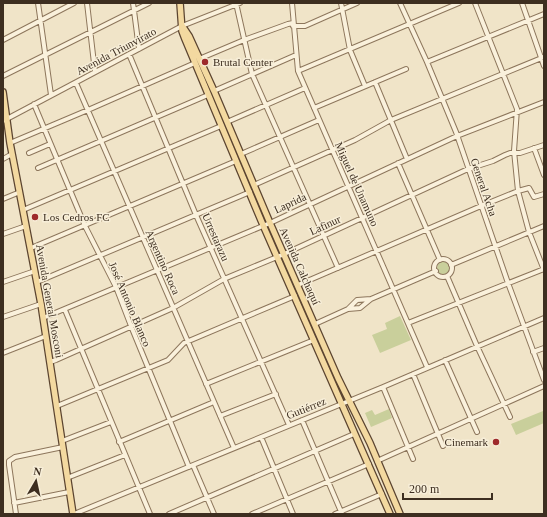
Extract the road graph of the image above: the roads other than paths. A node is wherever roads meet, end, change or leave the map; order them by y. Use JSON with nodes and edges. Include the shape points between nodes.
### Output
{"nodes":[{"id":1,"x":38,"y":3,"type":"edge"},
{"id":2,"x":74,"y":3,"type":"edge"},
{"id":3,"x":87,"y":3,"type":"edge"},
{"id":4,"x":133,"y":3,"type":"edge"},
{"id":5,"x":149,"y":3,"type":"edge"},
{"id":6,"x":180,"y":3,"type":"edge"},
{"id":7,"x":292,"y":3,"type":"edge"},
{"id":8,"x":341,"y":3,"type":"edge"},
{"id":9,"x":357,"y":3,"type":"edge"},
{"id":10,"x":400,"y":3,"type":"edge"},
{"id":11,"x":459,"y":3,"type":"edge"},
{"id":12,"x":475,"y":3,"type":"edge"},
{"id":13,"x":522,"y":3,"type":"edge"},
{"id":14,"x":238,"y":4,"type":"edge"},
{"id":15,"x":342,"y":9,"type":"junction"},
{"id":16,"x":134,"y":11,"type":"junction"},
{"id":17,"x":544,"y":14,"type":"edge"},
{"id":18,"x":528,"y":20,"type":"junction"},
{"id":19,"x":40,"y":21,"type":"junction"},
{"id":20,"x":293,"y":25,"type":"junction"},
{"id":21,"x":409,"y":25,"type":"junction"},
{"id":22,"x":182,"y":26,"type":"junction"},
{"id":23,"x":90,"y":33,"type":"junction"},
{"id":24,"x":488,"y":37,"type":"junction"},
{"id":25,"x":3,"y":40,"type":"edge"},
{"id":26,"x":244,"y":40,"type":"junction"},
{"id":27,"x":139,"y":49,"type":"junction"},
{"id":28,"x":350,"y":50,"type":"junction"},
{"id":29,"x":129,"y":54,"type":"junction"},
{"id":30,"x":45,"y":56,"type":"junction"},
{"id":31,"x":296,"y":56,"type":"junction"},
{"id":32,"x":542,"y":57,"type":"edge"},
{"id":33,"x":197,"y":61,"type":"junction"},
{"id":34,"x":427,"y":62,"type":"junction"},
{"id":35,"x":544,"y":66,"type":"edge"},
{"id":36,"x":406,"y":69,"type":"dead end"},
{"id":37,"x":298,"y":71,"type":"junction"},
{"id":38,"x":95,"y":72,"type":"junction"},
{"id":39,"x":252,"y":74,"type":"junction"},
{"id":40,"x":503,"y":74,"type":"junction"},
{"id":41,"x":3,"y":76,"type":"edge"},
{"id":42,"x":375,"y":82,"type":"junction"},
{"id":43,"x":76,"y":83,"type":"junction"},
{"id":44,"x":142,"y":86,"type":"junction"},
{"id":45,"x":365,"y":86,"type":"junction"},
{"id":46,"x":305,"y":88,"type":"junction"},
{"id":47,"x":214,"y":91,"type":"junction"},
{"id":48,"x":3,"y":92,"type":"edge"},
{"id":49,"x":51,"y":95,"type":"junction"},
{"id":50,"x":208,"y":95,"type":"junction"},
{"id":51,"x":442,"y":98,"type":"junction"},
{"id":52,"x":544,"y":102,"type":"edge"},
{"id":53,"x":34,"y":104,"type":"junction"},
{"id":54,"x":265,"y":106,"type":"junction"},
{"id":55,"x":314,"y":108,"type":"junction"},
{"id":56,"x":88,"y":110,"type":"junction"},
{"id":57,"x":517,"y":112,"type":"junction"},
{"id":58,"x":155,"y":118,"type":"junction"},
{"id":59,"x":5,"y":120,"type":"edge"},
{"id":60,"x":318,"y":120,"type":"junction"},
{"id":61,"x":391,"y":120,"type":"junction"},
{"id":62,"x":227,"y":122,"type":"junction"},
{"id":63,"x":221,"y":126,"type":"junction"},
{"id":64,"x":44,"y":129,"type":"junction"},
{"id":65,"x":279,"y":136,"type":"junction"},
{"id":66,"x":457,"y":136,"type":"junction"},
{"id":67,"x":100,"y":141,"type":"junction"},
{"id":68,"x":10,"y":143,"type":"junction"},
{"id":69,"x":50,"y":144,"type":"junction"},
{"id":70,"x":544,"y":144,"type":"edge"},
{"id":71,"x":534,"y":148,"type":"junction"},
{"id":72,"x":168,"y":149,"type":"junction"},
{"id":73,"x":332,"y":150,"type":"junction"},
{"id":74,"x":29,"y":153,"type":"dead end"},
{"id":75,"x":12,"y":154,"type":"junction"},
{"id":76,"x":241,"y":154,"type":"junction"},
{"id":77,"x":514,"y":154,"type":"junction"},
{"id":78,"x":3,"y":159,"type":"edge"},
{"id":79,"x":407,"y":159,"type":"junction"},
{"id":80,"x":56,"y":160,"type":"junction"},
{"id":81,"x":236,"y":162,"type":"junction"},
{"id":82,"x":398,"y":163,"type":"junction"},
{"id":83,"x":38,"y":168,"type":"dead end"},
{"id":84,"x":293,"y":168,"type":"junction"},
{"id":85,"x":468,"y":169,"type":"junction"},
{"id":86,"x":113,"y":172,"type":"junction"},
{"id":87,"x":543,"y":172,"type":"edge"},
{"id":88,"x":183,"y":184,"type":"junction"},
{"id":89,"x":254,"y":185,"type":"junction"},
{"id":90,"x":348,"y":186,"type":"junction"},
{"id":91,"x":70,"y":191,"type":"junction"},
{"id":92,"x":518,"y":191,"type":"junction"},
{"id":93,"x":20,"y":192,"type":"junction"},
{"id":94,"x":250,"y":192,"type":"junction"},
{"id":95,"x":412,"y":194,"type":"junction"},
{"id":96,"x":544,"y":194,"type":"edge"},
{"id":97,"x":3,"y":198,"type":"edge"},
{"id":98,"x":309,"y":205,"type":"junction"},
{"id":99,"x":481,"y":206,"type":"junction"},
{"id":100,"x":129,"y":208,"type":"junction"},
{"id":101,"x":23,"y":210,"type":"junction"},
{"id":102,"x":196,"y":215,"type":"junction"},
{"id":103,"x":362,"y":218,"type":"junction"},
{"id":104,"x":270,"y":223,"type":"junction"},
{"id":105,"x":264,"y":225,"type":"junction"},
{"id":106,"x":26,"y":226,"type":"junction"},
{"id":107,"x":85,"y":226,"type":"junction"},
{"id":108,"x":544,"y":226,"type":"edge"},
{"id":109,"x":426,"y":230,"type":"junction"},
{"id":110,"x":529,"y":232,"type":"junction"},
{"id":111,"x":3,"y":234,"type":"edge"},
{"id":112,"x":323,"y":236,"type":"junction"},
{"id":113,"x":142,"y":238,"type":"junction"},
{"id":114,"x":495,"y":246,"type":"junction"},
{"id":115,"x":210,"y":247,"type":"junction"},
{"id":116,"x":31,"y":248,"type":"junction"},
{"id":117,"x":376,"y":251,"type":"junction"},
{"id":118,"x":284,"y":254,"type":"junction"},
{"id":119,"x":100,"y":256,"type":"junction"},
{"id":120,"x":278,"y":257,"type":"junction"},
{"id":121,"x":440,"y":260,"type":"junction"},
{"id":122,"x":451,"y":265,"type":"junction"},
{"id":123,"x":338,"y":268,"type":"junction"},
{"id":124,"x":156,"y":270,"type":"junction"},
{"id":125,"x":544,"y":270,"type":"edge"},
{"id":126,"x":35,"y":271,"type":"junction"},
{"id":127,"x":436,"y":271,"type":"junction"},
{"id":128,"x":447,"y":276,"type":"junction"},
{"id":129,"x":224,"y":279,"type":"junction"},
{"id":130,"x":3,"y":282,"type":"edge"},
{"id":131,"x":37,"y":282,"type":"junction"},
{"id":132,"x":508,"y":283,"type":"junction"},
{"id":133,"x":298,"y":285,"type":"junction"},
{"id":134,"x":116,"y":287,"type":"junction"},
{"id":135,"x":393,"y":290,"type":"junction"},
{"id":136,"x":294,"y":297,"type":"junction"},
{"id":137,"x":371,"y":298,"type":"junction"},
{"id":138,"x":458,"y":303,"type":"junction"},
{"id":139,"x":41,"y":304,"type":"junction"},
{"id":140,"x":173,"y":308,"type":"junction"},
{"id":141,"x":348,"y":309,"type":"junction"},
{"id":142,"x":65,"y":310,"type":"junction"},
{"id":143,"x":3,"y":317,"type":"edge"},
{"id":144,"x":43,"y":318,"type":"junction"},
{"id":145,"x":242,"y":318,"type":"junction"},
{"id":146,"x":544,"y":318,"type":"edge"},
{"id":147,"x":408,"y":323,"type":"junction"},
{"id":148,"x":315,"y":324,"type":"junction"},
{"id":149,"x":131,"y":326,"type":"junction"},
{"id":150,"x":524,"y":326,"type":"junction"},
{"id":151,"x":46,"y":336,"type":"junction"},
{"id":152,"x":314,"y":340,"type":"junction"},
{"id":153,"x":187,"y":341,"type":"junction"},
{"id":154,"x":477,"y":346,"type":"junction"},
{"id":155,"x":544,"y":348,"type":"edge"},
{"id":156,"x":81,"y":349,"type":"junction"},
{"id":157,"x":533,"y":352,"type":"junction"},
{"id":158,"x":3,"y":353,"type":"edge"},
{"id":159,"x":445,"y":360,"type":"junction"},
{"id":160,"x":50,"y":362,"type":"junction"},
{"id":161,"x":261,"y":362,"type":"junction"},
{"id":162,"x":427,"y":367,"type":"junction"},
{"id":163,"x":148,"y":368,"type":"junction"},
{"id":164,"x":413,"y":374,"type":"junction"},
{"id":165,"x":544,"y":380,"type":"edge"},
{"id":166,"x":206,"y":384,"type":"junction"},
{"id":167,"x":544,"y":386,"type":"edge"},
{"id":168,"x":383,"y":387,"type":"junction"},
{"id":169,"x":98,"y":390,"type":"junction"},
{"id":170,"x":276,"y":394,"type":"junction"},
{"id":171,"x":349,"y":400,"type":"junction"},
{"id":172,"x":214,"y":402,"type":"junction"},
{"id":173,"x":342,"y":404,"type":"junction"},
{"id":174,"x":503,"y":404,"type":"junction"},
{"id":175,"x":57,"y":406,"type":"junction"},
{"id":176,"x":220,"y":416,"type":"junction"},
{"id":177,"x":510,"y":417,"type":"dead end"},
{"id":178,"x":472,"y":419,"type":"junction"},
{"id":179,"x":302,"y":420,"type":"junction"},
{"id":180,"x":170,"y":421,"type":"junction"},
{"id":181,"x":111,"y":422,"type":"junction"},
{"id":182,"x":289,"y":425,"type":"junction"},
{"id":183,"x":477,"y":432,"type":"dead end"},
{"id":184,"x":354,"y":434,"type":"junction"},
{"id":185,"x":438,"y":434,"type":"junction"},
{"id":186,"x":261,"y":437,"type":"junction"},
{"id":187,"x":62,"y":441,"type":"junction"},
{"id":188,"x":120,"y":442,"type":"junction"},
{"id":189,"x":443,"y":446,"type":"dead end"},
{"id":190,"x":63,"y":447,"type":"junction"},
{"id":191,"x":408,"y":447,"type":"junction"},
{"id":192,"x":234,"y":448,"type":"junction"},
{"id":193,"x":315,"y":451,"type":"junction"},
{"id":194,"x":125,"y":455,"type":"junction"},
{"id":195,"x":413,"y":459,"type":"dead end"},
{"id":196,"x":377,"y":461,"type":"junction"},
{"id":197,"x":367,"y":465,"type":"junction"},
{"id":198,"x":191,"y":466,"type":"junction"},
{"id":199,"x":274,"y":469,"type":"junction"},
{"id":200,"x":67,"y":478,"type":"junction"},
{"id":201,"x":328,"y":481,"type":"junction"},
{"id":202,"x":138,"y":488,"type":"junction"},
{"id":203,"x":70,"y":492,"type":"junction"},
{"id":204,"x":379,"y":495,"type":"junction"},
{"id":205,"x":207,"y":497,"type":"junction"},
{"id":206,"x":287,"y":499,"type":"junction"},
{"id":207,"x":14,"y":503,"type":"junction"},
{"id":208,"x":341,"y":513,"type":"edge"},
{"id":209,"x":16,"y":514,"type":"edge"},
{"id":210,"x":73,"y":514,"type":"edge"},
{"id":211,"x":150,"y":514,"type":"edge"},
{"id":212,"x":169,"y":514,"type":"edge"},
{"id":213,"x":214,"y":514,"type":"edge"},
{"id":214,"x":252,"y":514,"type":"edge"},
{"id":215,"x":293,"y":514,"type":"edge"},
{"id":216,"x":335,"y":514,"type":"edge"},
{"id":217,"x":390,"y":514,"type":"edge"},
{"id":218,"x":400,"y":514,"type":"edge"}],
"edges":[{"from":1,"to":19,"type":"street"},
{"from":2,"to":19,"type":"street"},
{"from":3,"to":23,"type":"street"},
{"from":4,"to":16,"type":"street"},
{"from":5,"to":16,"type":"street"},
{"from":6,"to":22,"type":"main road","name":"Avenida Calchaquí"},
{"from":7,"to":20,"type":"street","name":"Miguel de Unamuno"},
{"from":8,"to":15,"type":"street"},
{"from":9,"to":15,"type":"street"},
{"from":10,"to":21,"type":"street","name":"General Acha"},
{"from":11,"to":21,"type":"street"},
{"from":12,"to":24,"type":"street"},
{"from":13,"to":18,"type":"street"},
{"from":14,"to":22,"type":"street","name":"Avenida Triunvirato"},
{"from":14,"to":26,"type":"street"},
{"from":15,"to":20,"type":"street","via":[[305,26]]},
{"from":15,"to":28,"type":"street"},
{"from":16,"to":23,"type":"street"},
{"from":16,"to":27,"type":"street"},
{"from":17,"to":18,"type":"street"},
{"from":18,"to":24,"type":"street"},
{"from":18,"to":32,"type":"street"},
{"from":19,"to":25,"type":"street"},
{"from":19,"to":30,"type":"street"},
{"from":20,"to":26,"type":"street","via":[[288,24]]},
{"from":20,"to":31,"type":"street","name":"Miguel de Unamuno"},
{"from":21,"to":28,"type":"street"},
{"from":21,"to":34,"type":"street","name":"General Acha"},
{"from":22,"to":27,"type":"street","name":"Avenida Triunvirato"},
{"from":22,"to":33,"type":"main road","name":"Avenida Calchaquí","via":[[189,36]]},
{"from":23,"to":30,"type":"street"},
{"from":23,"to":38,"type":"street"},
{"from":24,"to":34,"type":"street"},
{"from":24,"to":40,"type":"street"},
{"from":26,"to":33,"type":"street"},
{"from":26,"to":39,"type":"street"},
{"from":27,"to":29,"type":"street","name":"Avenida Triunvirato"},
{"from":28,"to":37,"type":"street"},
{"from":28,"to":45,"type":"street"},
{"from":29,"to":38,"type":"street","name":"Avenida Triunvirato"},
{"from":29,"to":44,"type":"street","name":"Urrestarazu"},
{"from":30,"to":41,"type":"street"},
{"from":30,"to":49,"type":"street"},
{"from":31,"to":37,"type":"street","name":"Miguel de Unamuno"},
{"from":31,"to":39,"type":"street"},
{"from":32,"to":35,"type":"street"},
{"from":32,"to":40,"type":"street"},
{"from":33,"to":44,"type":"street"},
{"from":33,"to":47,"type":"main road","name":"Avenida Calchaquí"},
{"from":33,"to":50,"type":"main road","name":"Avenida Calchaquí"},
{"from":34,"to":51,"type":"street","name":"General Acha"},
{"from":36,"to":42,"type":"street"},
{"from":37,"to":46,"type":"street","name":"Miguel de Unamuno"},
{"from":38,"to":43,"type":"street","name":"Avenida Triunvirato"},
{"from":39,"to":47,"type":"street"},
{"from":39,"to":54,"type":"street"},
{"from":40,"to":51,"type":"street"},
{"from":40,"to":57,"type":"street"},
{"from":42,"to":45,"type":"street"},
{"from":42,"to":61,"type":"street"},
{"from":43,"to":49,"type":"street","name":"Avenida Triunvirato"},
{"from":43,"to":56,"type":"street","name":"Argentino Roca"},
{"from":44,"to":56,"type":"street"},
{"from":44,"to":58,"type":"street","name":"Urrestarazu"},
{"from":45,"to":55,"type":"street"},
{"from":46,"to":54,"type":"street"},
{"from":46,"to":55,"type":"street","name":"Miguel de Unamuno"},
{"from":47,"to":62,"type":"main road","name":"Avenida Calchaquí"},
{"from":48,"to":59,"type":"main road","name":"Avenida General Mosconi"},
{"from":49,"to":53,"type":"street","name":"Avenida Triunvirato"},
{"from":50,"to":58,"type":"street"},
{"from":50,"to":63,"type":"main road","name":"Avenida Calchaquí"},
{"from":51,"to":61,"type":"street"},
{"from":51,"to":66,"type":"street","name":"General Acha"},
{"from":52,"to":57,"type":"street","name":"Laprida"},
{"from":53,"to":59,"type":"street","name":"Avenida Triunvirato"},
{"from":53,"to":64,"type":"street","name":"José Antonio Blanco"},
{"from":54,"to":62,"type":"street"},
{"from":54,"to":65,"type":"street"},
{"from":55,"to":60,"type":"street","name":"Miguel de Unamuno"},
{"from":56,"to":64,"type":"street"},
{"from":56,"to":67,"type":"street","name":"Argentino Roca"},
{"from":57,"to":66,"type":"street","name":"Laprida"},
{"from":57,"to":77,"type":"street"},
{"from":58,"to":67,"type":"street"},
{"from":58,"to":72,"type":"street","name":"Urrestarazu"},
{"from":59,"to":68,"type":"main road","name":"Avenida General Mosconi"},
{"from":60,"to":65,"type":"street"},
{"from":60,"to":73,"type":"street","name":"Miguel de Unamuno"},
{"from":61,"to":73,"type":"street"},
{"from":61,"to":79,"type":"street"},
{"from":62,"to":76,"type":"main road","name":"Avenida Calchaquí"},
{"from":63,"to":72,"type":"street"},
{"from":63,"to":81,"type":"main road","name":"Avenida Calchaquí"},
{"from":64,"to":68,"type":"street"},
{"from":64,"to":69,"type":"street","name":"José Antonio Blanco"},
{"from":65,"to":76,"type":"street"},
{"from":65,"to":84,"type":"street"},
{"from":66,"to":79,"type":"street","name":"Laprida"},
{"from":66,"to":85,"type":"street","name":"General Acha"},
{"from":67,"to":80,"type":"street"},
{"from":67,"to":86,"type":"street","name":"Argentino Roca"},
{"from":68,"to":75,"type":"main road","name":"Avenida General Mosconi"},
{"from":69,"to":74,"type":"street"},
{"from":69,"to":80,"type":"street","name":"José Antonio Blanco"},
{"from":70,"to":71,"type":"street","name":"Lafinur"},
{"from":71,"to":77,"type":"street","name":"Lafinur"},
{"from":71,"to":87,"type":"street"},
{"from":72,"to":86,"type":"street"},
{"from":72,"to":88,"type":"street","name":"Urrestarazu"},
{"from":73,"to":84,"type":"street"},
{"from":73,"to":90,"type":"street","name":"Miguel de Unamuno"},
{"from":75,"to":78,"type":"street"},
{"from":75,"to":93,"type":"main road","name":"Avenida General Mosconi"},
{"from":76,"to":89,"type":"main road","name":"Avenida Calchaquí"},
{"from":77,"to":85,"type":"street","name":"Lafinur"},
{"from":77,"to":92,"type":"street"},
{"from":79,"to":82,"type":"street","name":"Laprida"},
{"from":80,"to":83,"type":"street"},
{"from":80,"to":91,"type":"street","name":"José Antonio Blanco"},
{"from":81,"to":88,"type":"street"},
{"from":81,"to":94,"type":"main road","name":"Avenida Calchaquí"},
{"from":82,"to":90,"type":"street","name":"Laprida"},
{"from":82,"to":95,"type":"street"},
{"from":84,"to":89,"type":"street"},
{"from":84,"to":98,"type":"street"},
{"from":85,"to":95,"type":"street","name":"Lafinur"},
{"from":85,"to":99,"type":"street","name":"General Acha"},
{"from":86,"to":91,"type":"street"},
{"from":86,"to":100,"type":"street","name":"Argentino Roca"},
{"from":88,"to":100,"type":"street"},
{"from":88,"to":102,"type":"street","name":"Urrestarazu"},
{"from":89,"to":104,"type":"main road","name":"Avenida Calchaquí"},
{"from":90,"to":98,"type":"street","name":"Laprida"},
{"from":90,"to":103,"type":"street","name":"Miguel de Unamuno"},
{"from":91,"to":101,"type":"street"},
{"from":91,"to":107,"type":"street","name":"José Antonio Blanco"},
{"from":92,"to":96,"type":"street","via":[[530,189],[534,197]]},
{"from":92,"to":99,"type":"street"},
{"from":92,"to":110,"type":"street"},
{"from":93,"to":97,"type":"street"},
{"from":93,"to":101,"type":"main road","name":"Avenida General Mosconi"},
{"from":94,"to":102,"type":"street"},
{"from":94,"to":105,"type":"main road","name":"Avenida Calchaquí"},
{"from":95,"to":103,"type":"street","name":"Lafinur"},
{"from":95,"to":109,"type":"street"},
{"from":98,"to":104,"type":"street","name":"Laprida"},
{"from":98,"to":112,"type":"street"},
{"from":99,"to":109,"type":"street"},
{"from":99,"to":114,"type":"street","name":"General Acha"},
{"from":100,"to":107,"type":"street"},
{"from":100,"to":113,"type":"street","name":"Argentino Roca"},
{"from":101,"to":106,"type":"main road","name":"Avenida General Mosconi"},
{"from":102,"to":113,"type":"street"},
{"from":102,"to":115,"type":"street","name":"Urrestarazu"},
{"from":103,"to":112,"type":"street","name":"Lafinur"},
{"from":103,"to":117,"type":"street","name":"Miguel de Unamuno"},
{"from":104,"to":105,"type":"street","name":"Laprida"},
{"from":104,"to":118,"type":"main road","name":"Avenida Calchaquí"},
{"from":105,"to":115,"type":"street","name":"Laprida"},
{"from":105,"to":120,"type":"main road","name":"Avenida Calchaquí"},
{"from":106,"to":111,"type":"street"},
{"from":106,"to":116,"type":"main road","name":"Avenida General Mosconi"},
{"from":107,"to":116,"type":"street"},
{"from":107,"to":119,"type":"street","name":"José Antonio Blanco"},
{"from":108,"to":110,"type":"street"},
{"from":109,"to":117,"type":"street"},
{"from":109,"to":121,"type":"street"},
{"from":110,"to":114,"type":"street"},
{"from":110,"to":125,"type":"street"},
{"from":112,"to":118,"type":"street","name":"Lafinur"},
{"from":112,"to":123,"type":"street"},
{"from":113,"to":119,"type":"street"},
{"from":113,"to":124,"type":"street","name":"Argentino Roca"},
{"from":114,"to":122,"type":"street"},
{"from":114,"to":132,"type":"street","name":"General Acha"},
{"from":115,"to":124,"type":"street","name":"Laprida"},
{"from":115,"to":129,"type":"street","name":"Urrestarazu"},
{"from":116,"to":126,"type":"main road","name":"Avenida General Mosconi"},
{"from":117,"to":123,"type":"street"},
{"from":117,"to":135,"type":"street","name":"Miguel de Unamuno"},
{"from":118,"to":120,"type":"street","name":"Lafinur"},
{"from":118,"to":133,"type":"main road","name":"Avenida Calchaquí"},
{"from":119,"to":131,"type":"street"},
{"from":119,"to":134,"type":"street","name":"José Antonio Blanco"},
{"from":120,"to":129,"type":"street","name":"Lafinur"},
{"from":120,"to":136,"type":"main road","name":"Avenida Calchaquí"},
{"from":121,"to":122,"type":"street","via":[[448,261]]},
{"from":121,"to":127,"type":"street","via":[[436,264]]},
{"from":122,"to":128,"type":"street","via":[[451,272]]},
{"from":123,"to":133,"type":"street"},
{"from":124,"to":134,"type":"street","name":"Laprida"},
{"from":124,"to":140,"type":"street","name":"Argentino Roca"},
{"from":125,"to":132,"type":"street"},
{"from":126,"to":130,"type":"street"},
{"from":126,"to":131,"type":"main road","name":"Avenida General Mosconi"},
{"from":127,"to":128,"type":"street","via":[[442,276]]},
{"from":127,"to":135,"type":"street"},
{"from":128,"to":138,"type":"street"},
{"from":129,"to":140,"type":"street","name":"Lafinur"},
{"from":129,"to":145,"type":"street","name":"Urrestarazu"},
{"from":131,"to":139,"type":"main road","name":"Avenida General Mosconi"},
{"from":132,"to":138,"type":"street"},
{"from":132,"to":150,"type":"street","name":"General Acha"},
{"from":133,"to":148,"type":"main road","name":"Avenida Calchaquí"},
{"from":134,"to":142,"type":"street","name":"Laprida"},
{"from":134,"to":149,"type":"street","name":"José Antonio Blanco"},
{"from":135,"to":137,"type":"street"},
{"from":135,"to":147,"type":"street","name":"Miguel de Unamuno"},
{"from":136,"to":145,"type":"street"},
{"from":136,"to":152,"type":"main road","name":"Avenida Calchaquí"},
{"from":137,"to":141,"type":"street","via":[[357,300]]},
{"from":137,"to":141,"type":"street","via":[[360,308]]},
{"from":138,"to":147,"type":"street"},
{"from":138,"to":154,"type":"street"},
{"from":139,"to":143,"type":"street"},
{"from":139,"to":144,"type":"main road","name":"Avenida General Mosconi"},
{"from":140,"to":149,"type":"street","name":"Lafinur"},
{"from":140,"to":153,"type":"street","name":"Argentino Roca"},
{"from":141,"to":148,"type":"street"},
{"from":142,"to":144,"type":"street","name":"Laprida"},
{"from":142,"to":156,"type":"street"},
{"from":144,"to":151,"type":"main road","name":"Avenida General Mosconi"},
{"from":145,"to":153,"type":"street"},
{"from":145,"to":161,"type":"street","name":"Urrestarazu"},
{"from":146,"to":150,"type":"street","name":"Gutiérrez"},
{"from":147,"to":162,"type":"street","name":"Miguel de Unamuno"},
{"from":148,"to":171,"type":"main road","name":"Avenida Calchaquí"},
{"from":149,"to":156,"type":"street","name":"Lafinur"},
{"from":149,"to":163,"type":"street","name":"José Antonio Blanco"},
{"from":150,"to":154,"type":"street","name":"Gutiérrez"},
{"from":150,"to":157,"type":"street","name":"General Acha"},
{"from":151,"to":158,"type":"street"},
{"from":151,"to":160,"type":"main road","name":"Avenida General Mosconi"},
{"from":152,"to":161,"type":"street"},
{"from":152,"to":173,"type":"main road","name":"Avenida Calchaquí"},
{"from":153,"to":163,"type":"street","via":[[170,359]]},
{"from":153,"to":166,"type":"street","name":"Argentino Roca"},
{"from":154,"to":159,"type":"street","name":"Gutiérrez"},
{"from":154,"to":174,"type":"street"},
{"from":155,"to":157,"type":"street"},
{"from":156,"to":160,"type":"street","name":"Lafinur"},
{"from":156,"to":169,"type":"street"},
{"from":157,"to":165,"type":"street","name":"General Acha"},
{"from":159,"to":162,"type":"street","name":"Gutiérrez"},
{"from":159,"to":178,"type":"street"},
{"from":160,"to":175,"type":"main road","name":"Avenida General Mosconi"},
{"from":161,"to":166,"type":"street"},
{"from":161,"to":170,"type":"street","name":"Urrestarazu"},
{"from":162,"to":164,"type":"street","name":"Gutiérrez"},
{"from":163,"to":169,"type":"street"},
{"from":163,"to":180,"type":"street","name":"José Antonio Blanco"},
{"from":164,"to":168,"type":"street","name":"Gutiérrez"},
{"from":164,"to":185,"type":"street"},
{"from":166,"to":172,"type":"street","name":"Argentino Roca"},
{"from":167,"to":174,"type":"street"},
{"from":168,"to":171,"type":"street","name":"Gutiérrez"},
{"from":168,"to":191,"type":"street"},
{"from":169,"to":175,"type":"street"},
{"from":169,"to":181,"type":"street"},
{"from":170,"to":176,"type":"street"},
{"from":170,"to":182,"type":"street","name":"Urrestarazu"},
{"from":171,"to":173,"type":"street","name":"Gutiérrez"},
{"from":171,"to":196,"type":"main road","name":"Avenida Calchaquí"},
{"from":172,"to":176,"type":"street","name":"Argentino Roca"},
{"from":172,"to":180,"type":"street"},
{"from":173,"to":179,"type":"street","name":"Gutiérrez"},
{"from":173,"to":184,"type":"main road","name":"Avenida Calchaquí"},
{"from":174,"to":177,"type":"street"},
{"from":174,"to":178,"type":"street"},
{"from":175,"to":187,"type":"main road","name":"Avenida General Mosconi"},
{"from":176,"to":192,"type":"street","name":"Argentino Roca"},
{"from":178,"to":183,"type":"street"},
{"from":178,"to":185,"type":"street"},
{"from":179,"to":182,"type":"street","name":"Gutiérrez"},
{"from":179,"to":193,"type":"street"},
{"from":180,"to":188,"type":"street"},
{"from":180,"to":198,"type":"street","name":"José Antonio Blanco"},
{"from":181,"to":187,"type":"street"},
{"from":181,"to":188,"type":"street"},
{"from":182,"to":186,"type":"street","name":"Gutiérrez"},
{"from":184,"to":193,"type":"street"},
{"from":184,"to":197,"type":"main road","name":"Avenida Calchaquí"},
{"from":185,"to":189,"type":"street"},
{"from":185,"to":191,"type":"street"},
{"from":186,"to":192,"type":"street","name":"Gutiérrez"},
{"from":186,"to":199,"type":"street"},
{"from":187,"to":190,"type":"main road","name":"Avenida General Mosconi"},
{"from":188,"to":194,"type":"street"},
{"from":190,"to":200,"type":"main road","name":"Avenida General Mosconi"},
{"from":190,"to":207,"type":"street","via":[[15,457],[8,462]]},
{"from":191,"to":195,"type":"street"},
{"from":191,"to":196,"type":"street"},
{"from":192,"to":198,"type":"street","name":"Gutiérrez"},
{"from":193,"to":199,"type":"street"},
{"from":193,"to":201,"type":"street"},
{"from":194,"to":200,"type":"street"},
{"from":194,"to":202,"type":"street"},
{"from":196,"to":218,"type":"main road","name":"Avenida Calchaquí"},
{"from":197,"to":201,"type":"street"},
{"from":197,"to":204,"type":"main road","name":"Avenida Calchaquí"},
{"from":198,"to":202,"type":"street","name":"Gutiérrez"},
{"from":198,"to":205,"type":"street","name":"José Antonio Blanco"},
{"from":199,"to":205,"type":"street"},
{"from":199,"to":206,"type":"street"},
{"from":200,"to":203,"type":"main road","name":"Avenida General Mosconi"},
{"from":201,"to":206,"type":"street"},
{"from":201,"to":208,"type":"street"},
{"from":202,"to":210,"type":"street","name":"Gutiérrez"},
{"from":202,"to":211,"type":"street"},
{"from":203,"to":207,"type":"street"},
{"from":203,"to":210,"type":"main road","name":"Avenida General Mosconi"},
{"from":204,"to":208,"type":"street"},
{"from":204,"to":217,"type":"main road","name":"Avenida Calchaquí"},
{"from":205,"to":212,"type":"street"},
{"from":205,"to":213,"type":"street","name":"José Antonio Blanco"},
{"from":206,"to":214,"type":"street"},
{"from":206,"to":215,"type":"street"},
{"from":207,"to":209,"type":"street"},
{"from":208,"to":216,"type":"street"}]}
